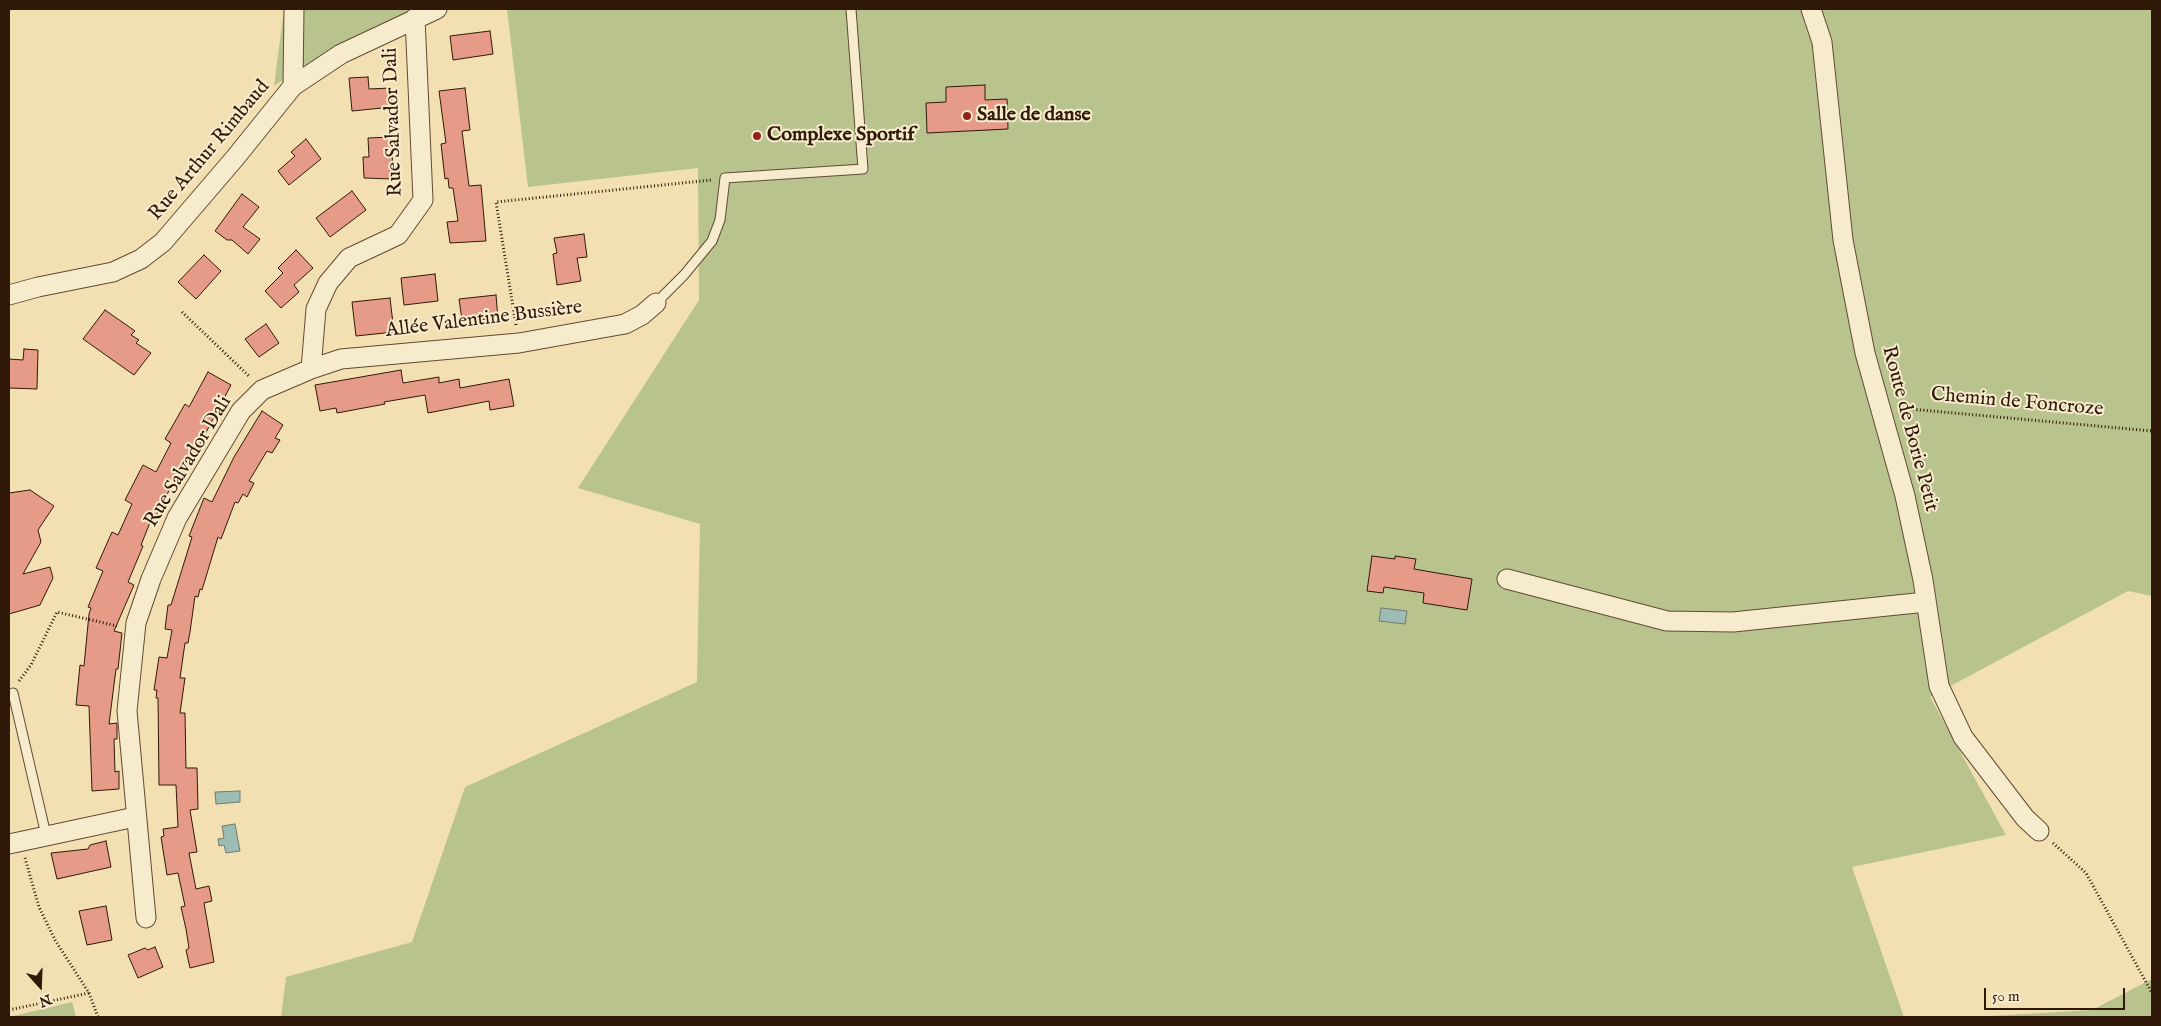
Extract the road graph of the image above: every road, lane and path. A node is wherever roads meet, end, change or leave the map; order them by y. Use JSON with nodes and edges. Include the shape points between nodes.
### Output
{"nodes":[{"id":1,"x":294,"y":9,"type":"edge"},
{"id":2,"x":437,"y":9,"type":"edge"},
{"id":3,"x":851,"y":9,"type":"edge"},
{"id":4,"x":1812,"y":9,"type":"edge"},
{"id":5,"x":414,"y":18,"type":"junction"},
{"id":6,"x":293,"y":86,"type":"junction"},
{"id":7,"x":725,"y":178,"type":"junction"},
{"id":8,"x":9,"y":295,"type":"edge"},
{"id":9,"x":656,"y":303,"type":"joint"},
{"id":10,"x":182,"y":312,"type":"dead end"},
{"id":11,"x":519,"y":343,"type":"junction"},
{"id":12,"x":311,"y":368,"type":"junction"},
{"id":13,"x":262,"y":390,"type":"junction"},
{"id":14,"x":1878,"y":406,"type":"junction"},
{"id":15,"x":2152,"y":431,"type":"edge"},
{"id":16,"x":1507,"y":580,"type":"dead end"},
{"id":17,"x":1926,"y":602,"type":"junction"},
{"id":18,"x":114,"y":625,"type":"dead end"},
{"id":19,"x":13,"y":693,"type":"joint"},
{"id":20,"x":135,"y":817,"type":"junction"},
{"id":21,"x":2039,"y":831,"type":"joint"},
{"id":22,"x":46,"y":835,"type":"junction"},
{"id":23,"x":14,"y":843,"type":"edge"},
{"id":24,"x":146,"y":918,"type":"dead end"},
{"id":25,"x":89,"y":992,"type":"junction"},
{"id":26,"x":2152,"y":993,"type":"edge"},
{"id":27,"x":9,"y":1010,"type":"edge"},
{"id":28,"x":98,"y":1017,"type":"edge"}],
"edges":[{"from":1,"to":6,"type":"street"},
{"from":2,"to":5,"type":"street","name":"Rue Arthur Rimbaud"},
{"from":3,"to":7,"type":"lane","via":[[863,169]]},
{"from":4,"to":14,"type":"street","name":"Route de Borie Petit","via":[[1822,42],[1843,240]]},
{"from":5,"to":6,"type":"street","name":"Rue Arthur Rimbaud","via":[[341,54]]},
{"from":5,"to":12,"type":"street","name":"Rue Salvador Dali","via":[[423,200],[398,235],[349,258],[328,283],[316,309]]},
{"from":6,"to":8,"type":"street","name":"Rue Arthur Rimbaud","via":[[163,242],[142,259],[113,272]]},
{"from":7,"to":9,"type":"lane","via":[[720,220],[712,241]]},
{"from":7,"to":11,"type":"path","via":[[496,202]]},
{"from":9,"to":11,"type":"street","name":"Allée Valentine Bussière","via":[[625,324]]},
{"from":10,"to":13,"type":"path"},
{"from":11,"to":12,"type":"street","name":"Allée Valentine Bussière","via":[[342,358]]},
{"from":12,"to":13,"type":"street","name":"Rue Salvador Dali"},
{"from":13,"to":20,"type":"street","name":"Rue Salvador Dali","via":[[241,411],[177,518],[136,623],[127,711]]},
{"from":14,"to":15,"type":"path","name":"Chemin de Foncroze"},
{"from":14,"to":17,"type":"street","name":"Route de Borie Petit","via":[[1905,496]]},
{"from":16,"to":17,"type":"street","via":[[1667,621],[1733,622]]},
{"from":17,"to":21,"type":"street","name":"Route de Borie Petit","via":[[1939,686],[1963,737],[2025,818]]},
{"from":18,"to":19,"type":"path","via":[[57,612],[32,665]]},
{"from":19,"to":22,"type":"lane"},
{"from":20,"to":22,"type":"street"},
{"from":20,"to":24,"type":"street","name":"Rue Salvador Dali"},
{"from":21,"to":26,"type":"path","via":[[2086,873]]},
{"from":22,"to":23,"type":"street"},
{"from":23,"to":25,"type":"path","via":[[55,940]]},
{"from":25,"to":27,"type":"path"},
{"from":25,"to":28,"type":"path"}]}
